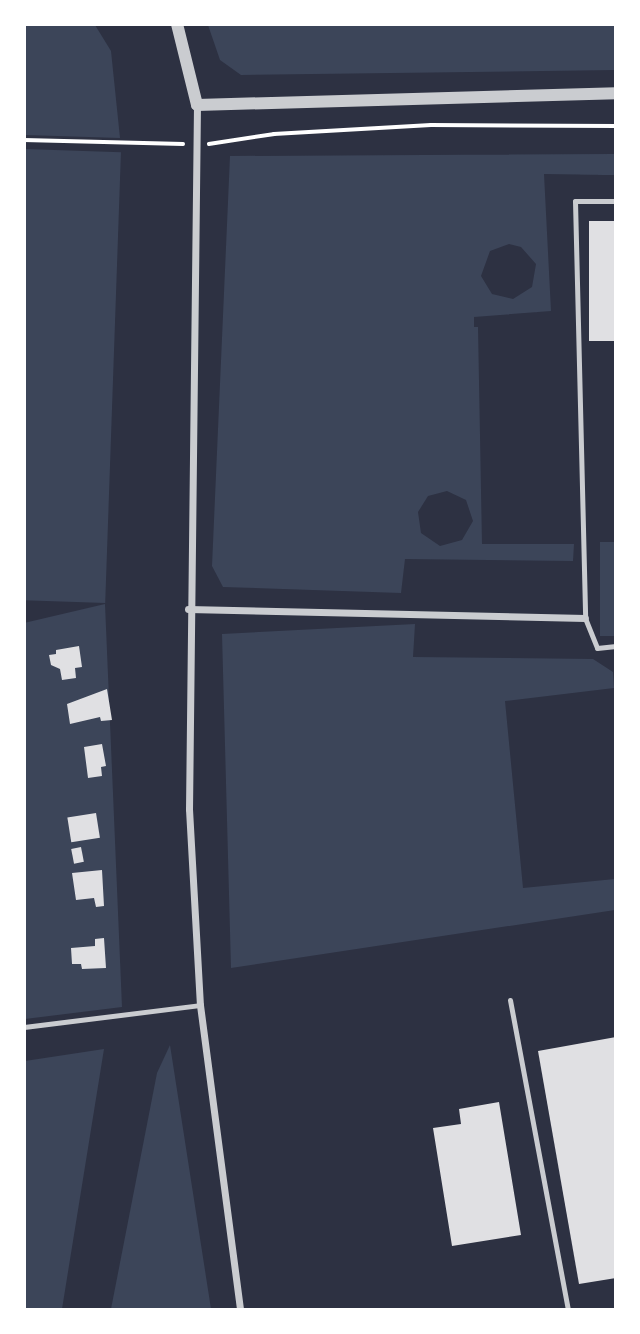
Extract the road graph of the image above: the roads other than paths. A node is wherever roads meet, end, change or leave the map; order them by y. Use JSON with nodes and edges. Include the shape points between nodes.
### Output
{"nodes":[{"id":1,"x":177,"y":24,"type":"edge"},
{"id":2,"x":615,"y":93,"type":"edge"},
{"id":3,"x":197,"y":105,"type":"junction"},
{"id":4,"x":615,"y":201,"type":"edge"},
{"id":5,"x":188,"y":609,"type":"junction"},
{"id":6,"x":585,"y":618,"type":"junction"},
{"id":7,"x":615,"y":646,"type":"edge"},
{"id":8,"x":510,"y":1000,"type":"dead end"},
{"id":9,"x":200,"y":1005,"type":"junction"},
{"id":10,"x":24,"y":1027,"type":"edge"},
{"id":11,"x":240,"y":1310,"type":"edge"},
{"id":12,"x":568,"y":1310,"type":"edge"}],
"edges":[{"from":1,"to":3,"type":"street"},
{"from":2,"to":3,"type":"street"},
{"from":3,"to":5,"type":"street"},
{"from":4,"to":6,"type":"lane","via":[[575,201]]},
{"from":5,"to":6,"type":"street"},
{"from":5,"to":9,"type":"street","via":[[189,809]]},
{"from":6,"to":7,"type":"lane","via":[[597,648]]},
{"from":8,"to":12,"type":"lane"},
{"from":9,"to":10,"type":"lane"},
{"from":9,"to":11,"type":"street"}]}
